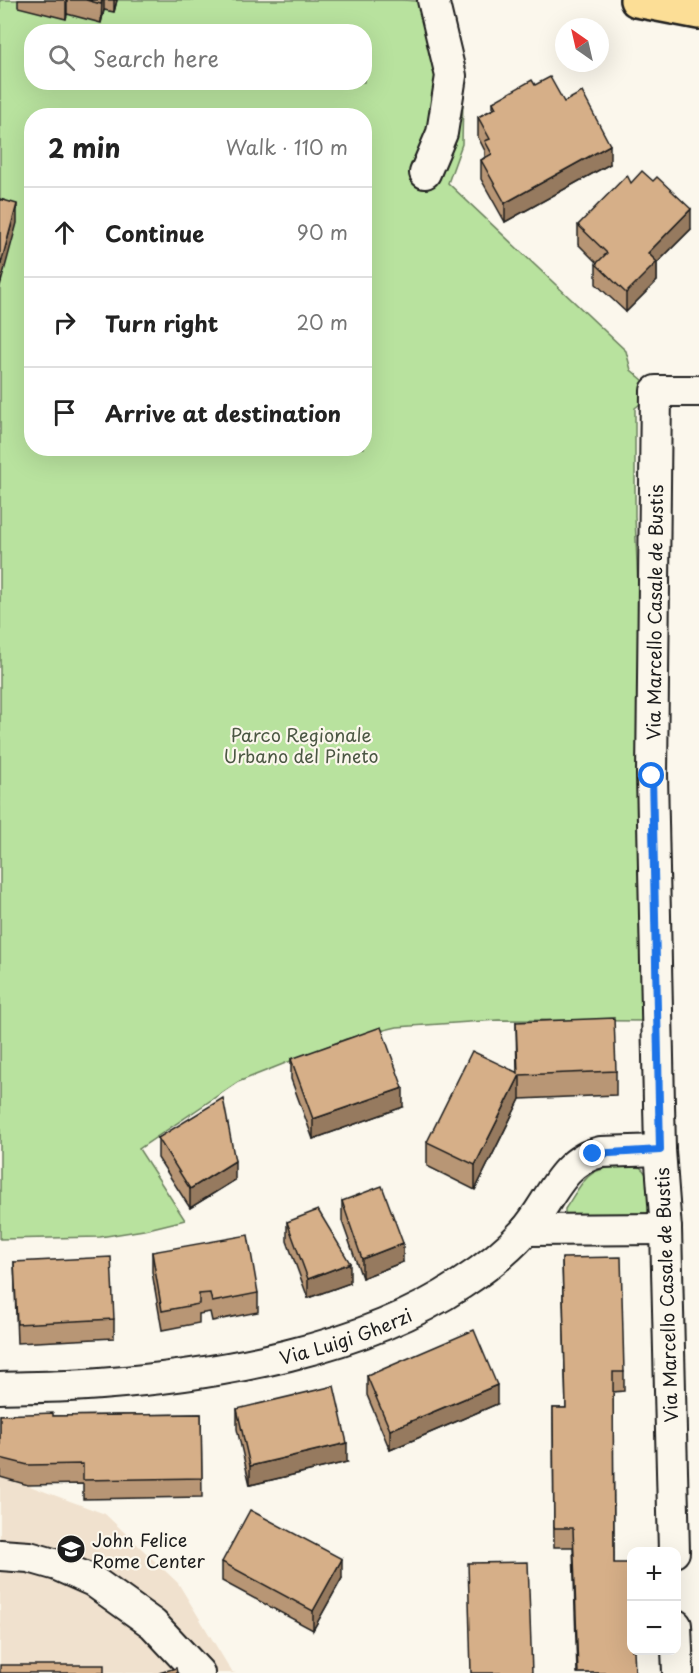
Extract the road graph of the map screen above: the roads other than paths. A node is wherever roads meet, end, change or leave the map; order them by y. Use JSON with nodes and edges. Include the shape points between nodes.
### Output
{"nodes":[{"id":1,"x":433,"y":0,"type":"edge"},
{"id":2,"x":637,"y":0,"type":"edge"},
{"id":3,"x":699,"y":12,"type":"edge"},
{"id":4,"x":425,"y":173,"type":"dead end"},
{"id":5,"x":699,"y":391,"type":"edge"},
{"id":6,"x":660,"y":1150,"type":"junction"},
{"id":7,"x":666,"y":1229,"type":"junction"},
{"id":8,"x":526,"y":1230,"type":"junction"},
{"id":9,"x":0,"y":1388,"type":"edge"},
{"id":10,"x":675,"y":1547,"type":"edge"},
{"id":11,"x":0,"y":1555,"type":"edge"},
{"id":12,"x":677,"y":1655,"type":"edge"},
{"id":13,"x":199,"y":1673,"type":"edge"},
{"id":14,"x":678,"y":1673,"type":"edge"}],
"edges":[{"from":1,"to":4,"type":"street","via":[[451,76],[442,133]]},
{"from":2,"to":3,"type":"main road"},
{"from":5,"to":6,"type":"street","name":"Via Marcello Casale de Bustis","via":[[656,391],[652,776]]},
{"from":6,"to":7,"type":"street","name":"Via Marcello Casale de Bustis"},
{"from":6,"to":8,"type":"street","name":"Via Luigi Gherzi","via":[[601,1152],[581,1160],[568,1170]]},
{"from":7,"to":8,"type":"street"},
{"from":7,"to":10,"type":"street","name":"Via Marcello Casale de Bustis"},
{"from":8,"to":9,"type":"street","name":"Via Luigi Gherzi","via":[[481,1271],[424,1307],[336,1342],[208,1371],[99,1384]]},
{"from":11,"to":13,"type":"street","via":[[29,1557],[93,1581],[153,1624]]},
{"from":12,"to":14,"type":"street"}]}
